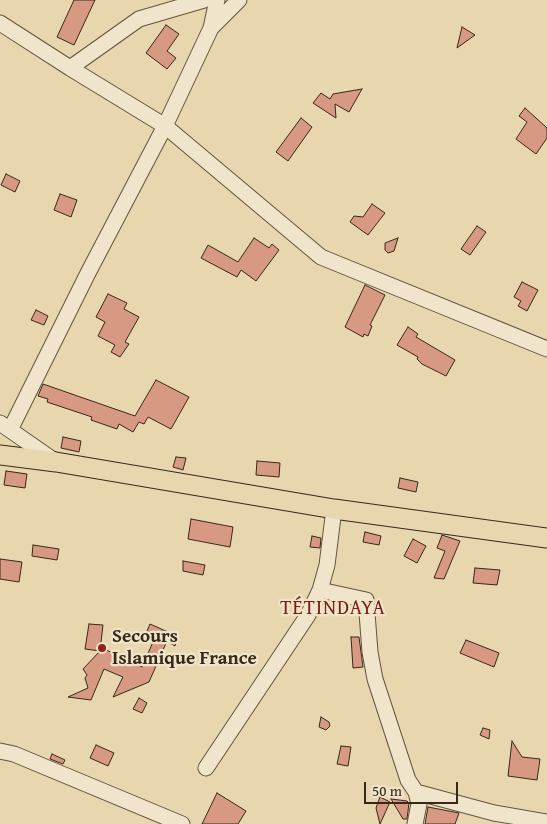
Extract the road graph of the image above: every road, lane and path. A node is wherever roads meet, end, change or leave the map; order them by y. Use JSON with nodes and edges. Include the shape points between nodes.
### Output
{"nodes":[{"id":1,"x":204,"y":0,"type":"edge"},
{"id":2,"x":217,"y":0,"type":"edge"},
{"id":3,"x":239,"y":0,"type":"edge"},
{"id":4,"x":0,"y":24,"type":"edge"},
{"id":5,"x":211,"y":28,"type":"junction"},
{"id":6,"x":70,"y":68,"type":"junction"},
{"id":7,"x":165,"y":126,"type":"junction"},
{"id":8,"x":547,"y":349,"type":"edge"},
{"id":9,"x":5,"y":427,"type":"edge"},
{"id":10,"x":0,"y":455,"type":"edge"},
{"id":11,"x":56,"y":462,"type":"junction"},
{"id":12,"x":334,"y":509,"type":"junction"},
{"id":13,"x":547,"y":538,"type":"edge"},
{"id":14,"x":320,"y":590,"type":"junction"},
{"id":15,"x":0,"y":751,"type":"edge"},
{"id":16,"x":206,"y":768,"type":"dead end"},
{"id":17,"x":416,"y":792,"type":"junction"},
{"id":18,"x":547,"y":822,"type":"edge"},
{"id":19,"x":182,"y":824,"type":"edge"},
{"id":20,"x":415,"y":824,"type":"edge"}],
"edges":[{"from":1,"to":6,"type":"street","via":[[139,19]]},
{"from":2,"to":5,"type":"street"},
{"from":3,"to":5,"type":"street"},
{"from":4,"to":6,"type":"street"},
{"from":5,"to":7,"type":"street"},
{"from":6,"to":7,"type":"street"},
{"from":7,"to":8,"type":"street","via":[[321,257]]},
{"from":7,"to":9,"type":"street"},
{"from":9,"to":11,"type":"street"},
{"from":10,"to":11,"type":"main road"},
{"from":11,"to":12,"type":"main road"},
{"from":12,"to":13,"type":"main road"},
{"from":12,"to":14,"type":"street","via":[[327,565]]},
{"from":14,"to":16,"type":"street","via":[[308,615]]},
{"from":14,"to":17,"type":"street","via":[[366,600],[375,679],[408,780]]},
{"from":15,"to":19,"type":"street"},
{"from":17,"to":18,"type":"street","via":[[494,813]]},
{"from":17,"to":20,"type":"street","via":[[419,804]]}]}
